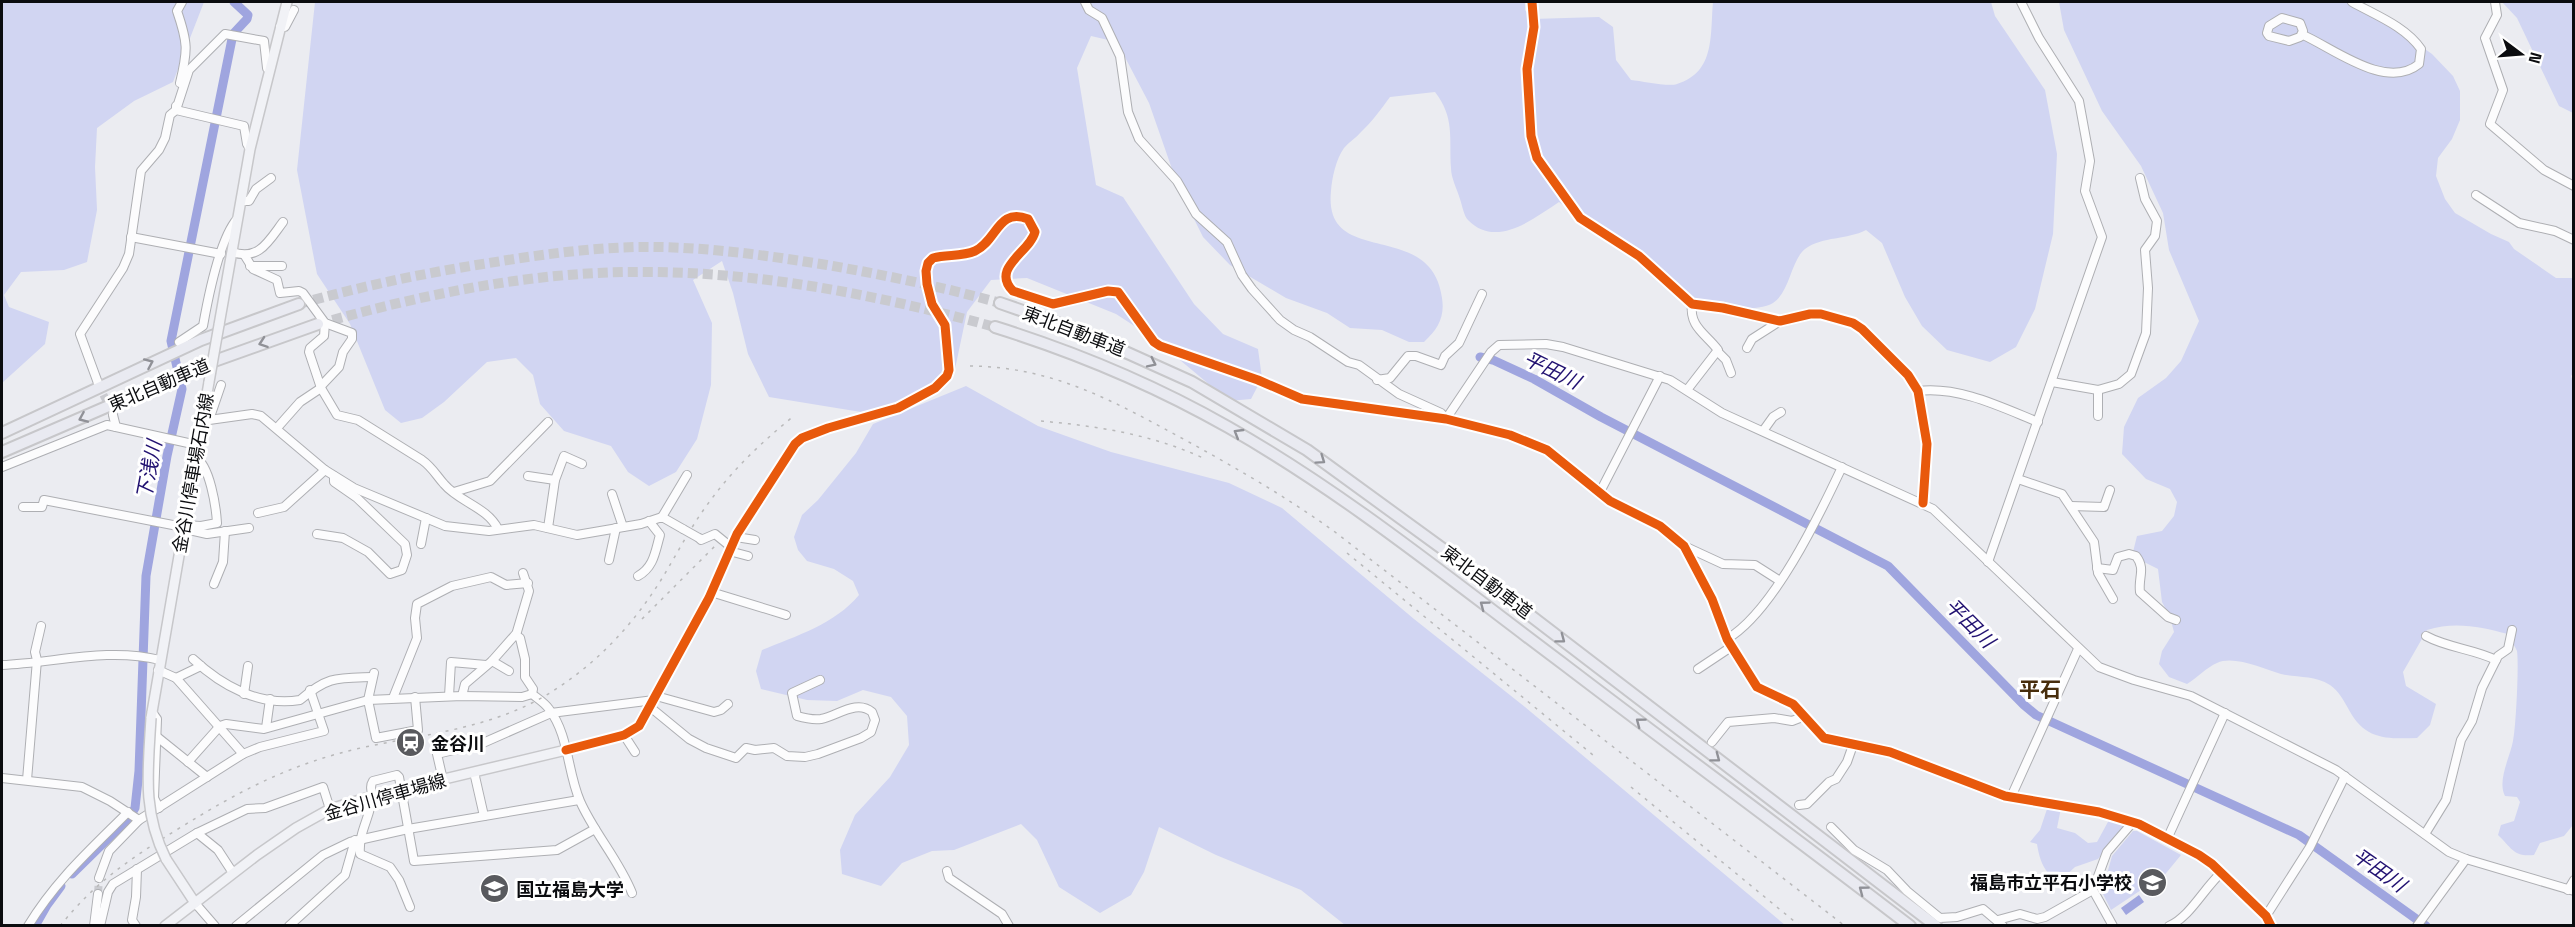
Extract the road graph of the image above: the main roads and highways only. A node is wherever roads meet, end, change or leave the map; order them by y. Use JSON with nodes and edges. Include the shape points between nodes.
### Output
{"nodes":[{"id":1,"x":287,"y":2,"type":"edge"},
{"id":2,"x":1000,"y":303,"type":"tunnel mouth"},
{"id":3,"x":299,"y":304,"type":"tunnel mouth"},
{"id":4,"x":322,"y":324,"type":"tunnel mouth"},
{"id":5,"x":995,"y":327,"type":"tunnel mouth"},
{"id":6,"x":2,"y":433,"type":"edge"},
{"id":7,"x":2,"y":452,"type":"edge"},
{"id":8,"x":566,"y":750,"type":"road end"},
{"id":9,"x":195,"y":903,"type":"junction"},
{"id":10,"x":165,"y":926,"type":"edge"},
{"id":11,"x":1910,"y":926,"type":"edge"},
{"id":12,"x":1936,"y":926,"type":"edge"}],
"edges":[{"from":1,"to":9,"type":"main road","name":"金谷川停車場石内線","bridge":true,"via":[[250,150],[209,382],[206,421],[197,446],[151,715],[148,797],[154,833]]},
{"from":2,"to":12,"type":"highway","name":"東北自動車道","one_way":true,"via":[[1072,328],[1192,382],[1307,450],[1454,557]]},
{"from":6,"to":3,"type":"highway","name":"東北自動車道","one_way":true,"via":[[201,340]]},
{"from":4,"to":7,"type":"highway","name":"東北自動車道","one_way":true,"via":[[206,364]]},
{"from":11,"to":5,"type":"highway","name":"東北自動車道","one_way":true,"via":[[1444,574],[1298,470],[1226,426],[1167,397]]},
{"from":8,"to":9,"type":"main road","name":"金谷川停車場線","via":[[330,809],[296,828]]},
{"from":9,"to":10,"type":"main road","name":"金谷川停車場線"}]}
